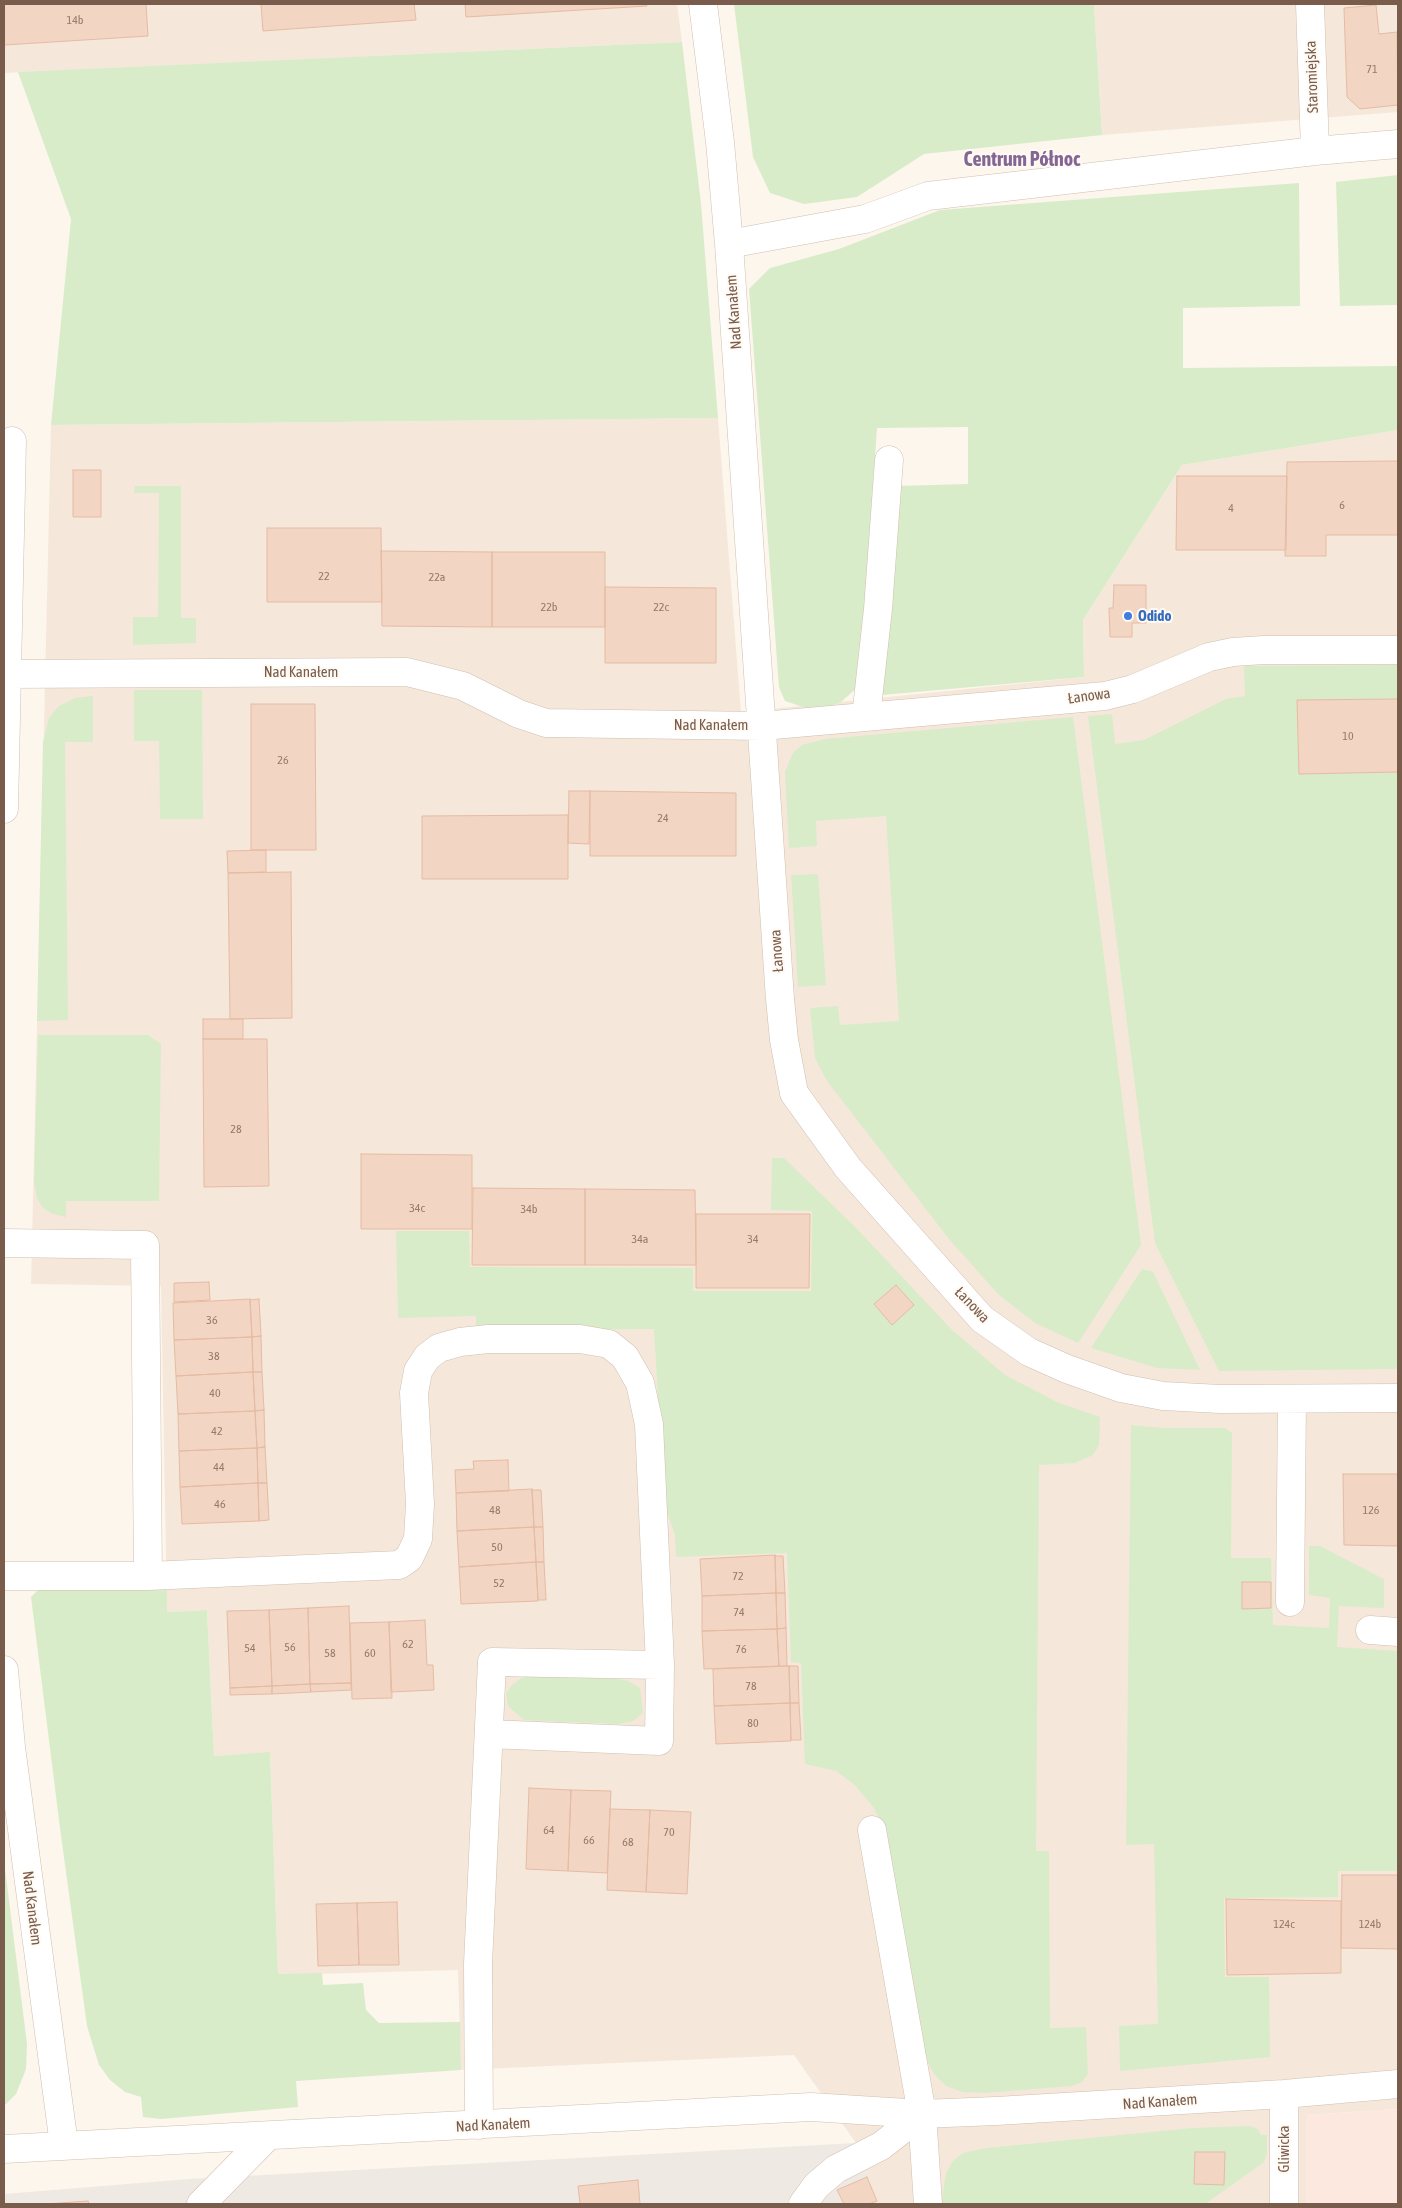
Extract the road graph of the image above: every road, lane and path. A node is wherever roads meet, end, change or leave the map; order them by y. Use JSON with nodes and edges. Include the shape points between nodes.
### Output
{"nodes":[{"id":1,"x":703,"y":4,"type":"edge"},
{"id":2,"x":1310,"y":4,"type":"edge"},
{"id":3,"x":1398,"y":144,"type":"edge"},
{"id":4,"x":1315,"y":151,"type":"junction"},
{"id":5,"x":729,"y":244,"type":"junction"},
{"id":6,"x":12,"y":441,"type":"dead end"},
{"id":7,"x":889,"y":460,"type":"dead end"},
{"id":8,"x":1398,"y":650,"type":"edge"},
{"id":9,"x":6,"y":674,"type":"junction"},
{"id":10,"x":866,"y":717,"type":"junction"},
{"id":11,"x":762,"y":726,"type":"junction"},
{"id":12,"x":4,"y":809,"type":"edge"},
{"id":13,"x":4,"y":1243,"type":"edge"},
{"id":14,"x":1398,"y":1398,"type":"edge"},
{"id":15,"x":1292,"y":1399,"type":"junction"},
{"id":16,"x":4,"y":1576,"type":"edge"},
{"id":17,"x":148,"y":1576,"type":"junction"},
{"id":18,"x":1290,"y":1602,"type":"dead end"},
{"id":19,"x":1370,"y":1630,"type":"dead end"},
{"id":20,"x":1398,"y":1632,"type":"edge"},
{"id":21,"x":660,"y":1665,"type":"junction"},
{"id":22,"x":4,"y":1670,"type":"edge"},
{"id":23,"x":489,"y":1734,"type":"junction"},
{"id":24,"x":872,"y":1830,"type":"dead end"},
{"id":25,"x":1398,"y":2084,"type":"edge"},
{"id":26,"x":1284,"y":2094,"type":"junction"},
{"id":27,"x":922,"y":2114,"type":"junction"},
{"id":28,"x":479,"y":2125,"type":"junction"},
{"id":29,"x":268,"y":2136,"type":"junction"},
{"id":30,"x":64,"y":2145,"type":"junction"},
{"id":31,"x":4,"y":2149,"type":"edge"},
{"id":32,"x":201,"y":2204,"type":"edge"},
{"id":33,"x":803,"y":2204,"type":"edge"},
{"id":34,"x":928,"y":2204,"type":"edge"},
{"id":35,"x":1284,"y":2204,"type":"edge"}],
"edges":[{"from":1,"to":5,"type":"street","name":"Nad Kanałem"},
{"from":2,"to":4,"type":"street","name":"Staromiejska"},
{"from":3,"to":4,"type":"street"},
{"from":4,"to":5,"type":"street","via":[[928,196],[865,219]]},
{"from":5,"to":11,"type":"street","name":"Nad Kanałem"},
{"from":6,"to":9,"type":"street"},
{"from":7,"to":10,"type":"street"},
{"from":8,"to":10,"type":"street","name":"Łanowa","via":[[1233,652],[1209,657],[1132,689],[1105,696]]},
{"from":9,"to":11,"type":"street","name":"Nad Kanałem","via":[[408,672],[463,686],[546,723]]},
{"from":9,"to":12,"type":"street"},
{"from":10,"to":11,"type":"street","name":"Łanowa"},
{"from":11,"to":15,"type":"street","name":"Łanowa","via":[[780,999],[794,1093],[848,1168],[982,1319],[1029,1352],[1121,1388],[1163,1396],[1220,1400]]},
{"from":13,"to":17,"type":"street","via":[[145,1245]]},
{"from":14,"to":15,"type":"street","name":"Łanowa"},
{"from":15,"to":18,"type":"street"},
{"from":16,"to":17,"type":"street"},
{"from":17,"to":21,"type":"street","via":[[398,1565],[409,1558],[418,1539],[420,1504],[414,1394],[418,1372],[427,1357],[439,1348],[488,1339],[580,1340],[609,1344],[625,1357],[640,1383],[649,1424]]},
{"from":19,"to":20,"type":"street"},
{"from":21,"to":23,"type":"street","via":[[492,1662]]},
{"from":21,"to":23,"type":"street","via":[[659,1741]]},
{"from":22,"to":30,"type":"street","name":"Nad Kanałem","via":[[11,1747]]},
{"from":23,"to":28,"type":"street","via":[[478,1964]]},
{"from":24,"to":27,"type":"street"},
{"from":25,"to":26,"type":"street","name":"Nad Kanałem"},
{"from":26,"to":27,"type":"street","name":"Nad Kanałem"},
{"from":26,"to":35,"type":"street","name":"Gliwicka"},
{"from":27,"to":28,"type":"street","name":"Nad Kanałem","via":[[811,2107]]},
{"from":27,"to":33,"type":"street","via":[[881,2146],[836,2169],[816,2186]]},
{"from":27,"to":34,"type":"street"},
{"from":28,"to":29,"type":"street","name":"Nad Kanałem"},
{"from":29,"to":30,"type":"street","name":"Nad Kanałem"},
{"from":29,"to":32,"type":"street"},
{"from":30,"to":31,"type":"street","name":"Nad Kanałem"}]}
